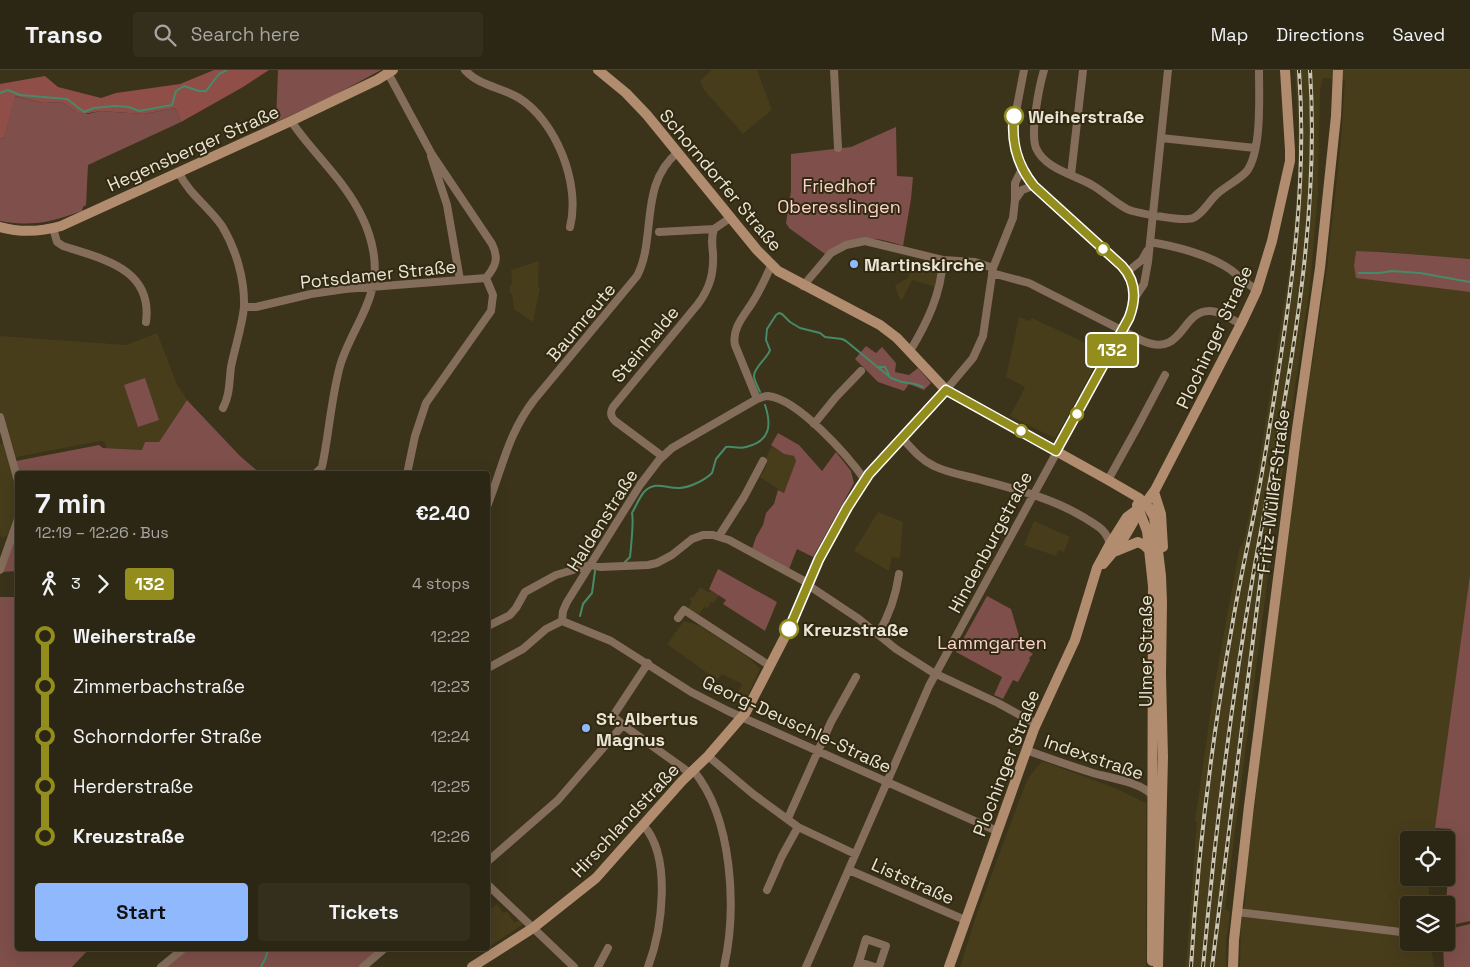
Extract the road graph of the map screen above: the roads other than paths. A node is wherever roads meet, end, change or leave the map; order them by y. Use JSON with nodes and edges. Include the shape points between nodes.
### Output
{"nodes":[{"id":1,"x":464,"y":70,"type":"edge"},
{"id":2,"x":598,"y":70,"type":"edge"},
{"id":3,"x":834,"y":70,"type":"edge"},
{"id":4,"x":1024,"y":70,"type":"edge"},
{"id":5,"x":1044,"y":70,"type":"edge"},
{"id":6,"x":1083,"y":70,"type":"edge"},
{"id":7,"x":1168,"y":70,"type":"edge"},
{"id":8,"x":1259,"y":70,"type":"edge"},
{"id":9,"x":1285,"y":70,"type":"edge"},
{"id":10,"x":1338,"y":70,"type":"edge"},
{"id":11,"x":390,"y":72,"type":"edge"},
{"id":12,"x":291,"y":121,"type":"junction"},
{"id":13,"x":1161,"y":138,"type":"junction"},
{"id":14,"x":838,"y":148,"type":"dead end"},
{"id":15,"x":1255,"y":148,"type":"junction"},
{"id":16,"x":678,"y":152,"type":"junction"},
{"id":17,"x":431,"y":153,"type":"junction"},
{"id":18,"x":1022,"y":169,"type":"junction"},
{"id":19,"x":179,"y":172,"type":"junction"},
{"id":20,"x":445,"y":172,"type":"junction"},
{"id":21,"x":1072,"y":175,"type":"junction"},
{"id":22,"x":1034,"y":186,"type":"junction"},
{"id":23,"x":1015,"y":200,"type":"junction"},
{"id":24,"x":447,"y":205,"type":"junction"},
{"id":25,"x":1153,"y":216,"type":"junction"},
{"id":26,"x":730,"y":218,"type":"junction"},
{"id":27,"x":0,"y":227,"type":"edge"},
{"id":28,"x":570,"y":227,"type":"dead end"},
{"id":29,"x":53,"y":228,"type":"junction"},
{"id":30,"x":714,"y":229,"type":"junction"},
{"id":31,"x":659,"y":232,"type":"dead end"},
{"id":32,"x":1149,"y":244,"type":"junction"},
{"id":33,"x":943,"y":260,"type":"junction"},
{"id":34,"x":771,"y":266,"type":"junction"},
{"id":35,"x":993,"y":271,"type":"junction"},
{"id":36,"x":1147,"y":271,"type":"junction"},
{"id":37,"x":1129,"y":276,"type":"junction"},
{"id":38,"x":486,"y":278,"type":"junction"},
{"id":39,"x":460,"y":280,"type":"junction"},
{"id":40,"x":803,"y":286,"type":"junction"},
{"id":41,"x":373,"y":287,"type":"junction"},
{"id":42,"x":1257,"y":290,"type":"junction"},
{"id":43,"x":1134,"y":299,"type":"junction"},
{"id":44,"x":244,"y":307,"type":"junction"},
{"id":45,"x":146,"y":322,"type":"dead end"},
{"id":46,"x":1241,"y":324,"type":"junction"},
{"id":47,"x":1123,"y":331,"type":"junction"},
{"id":48,"x":910,"y":351,"type":"junction"},
{"id":49,"x":861,"y":371,"type":"dead end"},
{"id":50,"x":1165,"y":375,"type":"dead end"},
{"id":51,"x":946,"y":390,"type":"junction"},
{"id":52,"x":757,"y":399,"type":"junction"},
{"id":53,"x":223,"y":408,"type":"dead end"},
{"id":54,"x":0,"y":417,"type":"edge"},
{"id":55,"x":814,"y":424,"type":"junction"},
{"id":56,"x":905,"y":441,"type":"junction"},
{"id":57,"x":1056,"y":451,"type":"junction"},
{"id":58,"x":662,"y":456,"type":"junction"},
{"id":59,"x":762,"y":461,"type":"dead end"},
{"id":60,"x":15,"y":471,"type":"edge"},
{"id":61,"x":318,"y":471,"type":"edge"},
{"id":62,"x":408,"y":471,"type":"edge"},
{"id":63,"x":865,"y":480,"type":"junction"},
{"id":64,"x":1108,"y":480,"type":"junction"},
{"id":65,"x":1154,"y":492,"type":"junction"},
{"id":66,"x":1033,"y":495,"type":"junction"},
{"id":67,"x":490,"y":498,"type":"edge"},
{"id":68,"x":1142,"y":506,"type":"junction"},
{"id":69,"x":15,"y":528,"type":"edge"},
{"id":70,"x":719,"y":536,"type":"junction"},
{"id":71,"x":1112,"y":548,"type":"junction"},
{"id":72,"x":1150,"y":551,"type":"junction"},
{"id":73,"x":590,"y":565,"type":"junction"},
{"id":74,"x":0,"y":570,"type":"edge"},
{"id":75,"x":899,"y":574,"type":"dead end"},
{"id":76,"x":1161,"y":576,"type":"junction"},
{"id":77,"x":808,"y":583,"type":"junction"},
{"id":78,"x":678,"y":618,"type":"dead end"},
{"id":79,"x":562,"y":621,"type":"junction"},
{"id":80,"x":490,"y":625,"type":"edge"},
{"id":81,"x":878,"y":634,"type":"junction"},
{"id":82,"x":648,"y":663,"type":"junction"},
{"id":83,"x":770,"y":666,"type":"junction"},
{"id":84,"x":490,"y":667,"type":"edge"},
{"id":85,"x":936,"y":674,"type":"junction"},
{"id":86,"x":856,"y":677,"type":"dead end"},
{"id":87,"x":741,"y":717,"type":"junction"},
{"id":88,"x":1036,"y":724,"type":"junction"},
{"id":89,"x":623,"y":725,"type":"junction"},
{"id":90,"x":1026,"y":750,"type":"junction"},
{"id":91,"x":818,"y":751,"type":"junction"},
{"id":92,"x":708,"y":756,"type":"junction"},
{"id":93,"x":692,"y":772,"type":"junction"},
{"id":94,"x":887,"y":782,"type":"junction"},
{"id":95,"x":1152,"y":783,"type":"junction"},
{"id":96,"x":1152,"y":795,"type":"junction"},
{"id":97,"x":1162,"y":802,"type":"junction"},
{"id":98,"x":788,"y":818,"type":"junction"},
{"id":99,"x":644,"y":826,"type":"junction"},
{"id":100,"x":798,"y":827,"type":"junction"},
{"id":101,"x":997,"y":831,"type":"junction"},
{"id":102,"x":855,"y":854,"type":"junction"},
{"id":103,"x":490,"y":859,"type":"edge"},
{"id":104,"x":849,"y":870,"type":"junction"},
{"id":105,"x":490,"y":887,"type":"edge"},
{"id":106,"x":767,"y":890,"type":"dead end"},
{"id":107,"x":1237,"y":913,"type":"junction"},
{"id":108,"x":965,"y":920,"type":"junction"},
{"id":109,"x":1160,"y":921,"type":"junction"},
{"id":110,"x":533,"y":928,"type":"junction"},
{"id":111,"x":1400,"y":932,"type":"edge"},
{"id":112,"x":608,"y":948,"type":"dead end"},
{"id":113,"x":181,"y":951,"type":"edge"},
{"id":114,"x":382,"y":951,"type":"edge"},
{"id":115,"x":858,"y":964,"type":"edge"},
{"id":116,"x":161,"y":967,"type":"edge"},
{"id":117,"x":363,"y":967,"type":"edge"},
{"id":118,"x":472,"y":967,"type":"edge"},
{"id":119,"x":574,"y":967,"type":"edge"},
{"id":120,"x":598,"y":967,"type":"edge"},
{"id":121,"x":648,"y":967,"type":"edge"},
{"id":122,"x":724,"y":967,"type":"edge"},
{"id":123,"x":806,"y":967,"type":"edge"},
{"id":124,"x":877,"y":967,"type":"edge"},
{"id":125,"x":949,"y":967,"type":"edge"},
{"id":126,"x":1152,"y":967,"type":"edge"},
{"id":127,"x":1158,"y":967,"type":"edge"},
{"id":128,"x":1165,"y":967,"type":"edge"},
{"id":129,"x":1233,"y":967,"type":"edge"}],
"edges":[{"from":1,"to":28,"type":"street","via":[[480,82],[520,99],[548,127],[558,145],[569,181],[573,207]]},
{"from":2,"to":16,"type":"street","name":"Schorndorfer Straße","via":[[637,105]]},
{"from":3,"to":14,"type":"street"},
{"from":4,"to":18,"type":"street","via":[[1013,127],[1015,150]]},
{"from":5,"to":21,"type":"street","via":[[1034,127],[1035,146],[1045,160]]},
{"from":6,"to":21,"type":"street"},
{"from":7,"to":13,"type":"street","name":"Hindenburgstraße"},
{"from":8,"to":15,"type":"street"},
{"from":9,"to":42,"type":"street","name":"Plochinger Straße","via":[[1290,161],[1270,250]]},
{"from":10,"to":107,"type":"street","name":"Fritz-Müller-Straße","via":[[1320,268],[1296,429]]},
{"from":11,"to":12,"type":"street","name":"Hegensberger Straße"},
{"from":11,"to":17,"type":"street"},
{"from":12,"to":19,"type":"street","name":"Hegensberger Straße"},
{"from":12,"to":41,"type":"street","via":[[338,178],[364,220],[374,259]]},
{"from":13,"to":15,"type":"street"},
{"from":13,"to":25,"type":"street","name":"Hindenburgstraße"},
{"from":15,"to":25,"type":"street","via":[[1246,171],[1194,218]]},
{"from":16,"to":26,"type":"street","name":"Schorndorfer Straße"},
{"from":16,"to":67,"type":"street","name":"Baumreute","via":[[668,161],[653,194],[644,259],[637,276],[520,421]]},
{"from":17,"to":20,"type":"street"},
{"from":17,"to":24,"type":"street"},
{"from":18,"to":22,"type":"street"},
{"from":18,"to":23,"type":"street","via":[[1016,179]]},
{"from":19,"to":29,"type":"street","name":"Hegensberger Straße"},
{"from":19,"to":44,"type":"street","via":[[186,186],[215,217],[230,241],[241,276]]},
{"from":20,"to":24,"type":"street"},
{"from":20,"to":38,"type":"street","via":[[495,250],[495,266]]},
{"from":21,"to":25,"type":"street","via":[[1126,208]]},
{"from":22,"to":23,"type":"street","via":[[1022,190]]},
{"from":22,"to":37,"type":"street"},
{"from":23,"to":35,"type":"street","via":[[1010,226]]},
{"from":24,"to":39,"type":"street"},
{"from":25,"to":32,"type":"street","name":"Hindenburgstraße"},
{"from":26,"to":30,"type":"street"},
{"from":26,"to":34,"type":"street","name":"Schorndorfer Straße"},
{"from":27,"to":29,"type":"street","name":"Hegensberger Straße","via":[[26,231]]},
{"from":29,"to":45,"type":"street","via":[[57,242],[110,261],[131,276],[142,290],[146,302]]},
{"from":30,"to":31,"type":"street"},
{"from":30,"to":58,"type":"street","name":"Steinhalde","via":[[713,270],[708,289],[611,412],[615,421]]},
{"from":32,"to":36,"type":"street","name":"Hindenburgstraße"},
{"from":32,"to":37,"type":"street","via":[[1142,260]]},
{"from":32,"to":42,"type":"street","via":[[1177,248],[1215,262]]},
{"from":33,"to":35,"type":"street","via":[[975,262]]},
{"from":33,"to":40,"type":"street","via":[[870,241],[858,241],[831,253]]},
{"from":33,"to":48,"type":"street","via":[[933,308]]},
{"from":34,"to":40,"type":"street","name":"Schorndorfer Straße"},
{"from":34,"to":52,"type":"street","via":[[734,336]]},
{"from":35,"to":47,"type":"street","via":[[1029,283]]},
{"from":35,"to":51,"type":"street","via":[[983,336],[973,358]]},
{"from":36,"to":37,"type":"street"},
{"from":36,"to":43,"type":"street","name":"Hindenburgstraße"},
{"from":37,"to":43,"type":"street","name":"Hindenburgstraße"},
{"from":38,"to":39,"type":"street","name":"Potsdamer Straße"},
{"from":38,"to":62,"type":"street","via":[[494,295],[491,311],[426,403]]},
{"from":39,"to":41,"type":"street","name":"Potsdamer Straße"},
{"from":40,"to":48,"type":"street","name":"Schorndorfer Straße","via":[[880,325]]},
{"from":41,"to":44,"type":"street","name":"Potsdamer Straße","via":[[329,291]]},
{"from":41,"to":61,"type":"street","via":[[343,356],[322,467]]},
{"from":42,"to":46,"type":"street","name":"Plochinger Straße"},
{"from":43,"to":47,"type":"street","name":"Hindenburgstraße"},
{"from":44,"to":53,"type":"street","via":[[231,368],[229,397]]},
{"from":46,"to":47,"type":"street","via":[[1212,311],[1203,312],[1173,340],[1161,345],[1150,344]]},
{"from":46,"to":65,"type":"street","name":"Plochinger Straße"},
{"from":47,"to":57,"type":"street","name":"Hindenburgstraße"},
{"from":48,"to":51,"type":"street","name":"Schorndorfer Straße"},
{"from":49,"to":55,"type":"street"},
{"from":50,"to":64,"type":"street"},
{"from":51,"to":56,"type":"street","name":"Hirschlandstraße"},
{"from":51,"to":57,"type":"street","name":"Schorndorfer Straße"},
{"from":52,"to":55,"type":"street","via":[[774,397]]},
{"from":52,"to":58,"type":"street","name":"Haldenstraße"},
{"from":54,"to":60,"type":"street"},
{"from":55,"to":63,"type":"street","via":[[836,443]]},
{"from":56,"to":63,"type":"street","name":"Hirschlandstraße"},
{"from":56,"to":66,"type":"street","via":[[935,467]]},
{"from":57,"to":64,"type":"street","name":"Schorndorfer Straße"},
{"from":57,"to":66,"type":"street","name":"Hindenburgstraße"},
{"from":58,"to":73,"type":"street","name":"Haldenstraße"},
{"from":59,"to":70,"type":"street","via":[[749,489]]},
{"from":63,"to":77,"type":"street","name":"Hirschlandstraße"},
{"from":64,"to":68,"type":"street","name":"Schorndorfer Straße","via":[[1128,492]]},
{"from":65,"to":68,"type":"street","name":"Plochinger Straße"},
{"from":65,"to":76,"type":"street","via":[[1163,532]]},
{"from":66,"to":71,"type":"street","via":[[1060,504],[1102,529]]},
{"from":66,"to":85,"type":"street","name":"Hindenburgstraße"},
{"from":68,"to":71,"type":"street","name":"Plochinger Straße","via":[[1134,522]]},
{"from":68,"to":72,"type":"street","name":"Ulmer Straße"},
{"from":68,"to":76,"type":"street","name":"Ulmer Straße","via":[[1154,518]]},
{"from":69,"to":74,"type":"street"},
{"from":70,"to":73,"type":"street","via":[[699,536],[665,559],[648,565],[601,568]]},
{"from":70,"to":77,"type":"street"},
{"from":71,"to":72,"type":"street","via":[[1138,542]]},
{"from":71,"to":88,"type":"street","name":"Plochinger Straße","via":[[1096,571],[1072,648]]},
{"from":72,"to":95,"type":"street","name":"Ulmer Straße","via":[[1153,603]]},
{"from":73,"to":79,"type":"street","name":"Haldenstraße","via":[[563,610]]},
{"from":73,"to":80,"type":"street","via":[[556,575],[526,592],[510,615]]},
{"from":75,"to":81,"type":"street","via":[[895,596]]},
{"from":76,"to":97,"type":"street","name":"Ulmer Straße"},
{"from":77,"to":81,"type":"street"},
{"from":77,"to":83,"type":"street","name":"Hirschlandstraße"},
{"from":78,"to":83,"type":"street","via":[[684,610]]},
{"from":79,"to":82,"type":"street","name":"Georg-Deuschle-Straße","via":[[603,637]]},
{"from":79,"to":84,"type":"street","via":[[546,629],[523,649]]},
{"from":81,"to":85,"type":"street"},
{"from":82,"to":87,"type":"street","name":"Georg-Deuschle-Straße","via":[[699,696]]},
{"from":82,"to":89,"type":"street","via":[[613,716]]},
{"from":83,"to":87,"type":"street","name":"Hirschlandstraße"},
{"from":85,"to":88,"type":"street"},
{"from":85,"to":94,"type":"street","name":"Hindenburgstraße"},
{"from":86,"to":91,"type":"street"},
{"from":87,"to":91,"type":"street","name":"Georg-Deuschle-Straße"},
{"from":87,"to":92,"type":"street","name":"Hirschlandstraße"},
{"from":88,"to":90,"type":"street","name":"Plochinger Straße"},
{"from":89,"to":93,"type":"street"},
{"from":89,"to":103,"type":"street","via":[[558,800]]},
{"from":90,"to":96,"type":"street","name":"Indexstraße","via":[[1144,788]]},
{"from":90,"to":101,"type":"street","name":"Plochinger Straße"},
{"from":91,"to":94,"type":"street","name":"Georg-Deuschle-Straße"},
{"from":91,"to":98,"type":"street"},
{"from":92,"to":93,"type":"street","name":"Hirschlandstraße"},
{"from":92,"to":98,"type":"street","via":[[771,808]]},
{"from":93,"to":99,"type":"street","name":"Hirschlandstraße"},
{"from":93,"to":122,"type":"street","via":[[704,782],[713,804],[728,866],[730,911]]},
{"from":94,"to":101,"type":"street","name":"Georg-Deuschle-Straße"},
{"from":94,"to":102,"type":"street","name":"Hindenburgstraße"},
{"from":95,"to":96,"type":"street","name":"Ulmer Straße"},
{"from":95,"to":97,"type":"street","name":"Ulmer Straße"},
{"from":96,"to":126,"type":"street","name":"Ulmer Straße"},
{"from":97,"to":109,"type":"street","name":"Ulmer Straße"},
{"from":98,"to":100,"type":"street"},
{"from":99,"to":110,"type":"street","name":"Hirschlandstraße","via":[[596,878]]},
{"from":99,"to":121,"type":"street","via":[[653,839],[661,886],[658,933]]},
{"from":100,"to":102,"type":"street"},
{"from":100,"to":106,"type":"street"},
{"from":101,"to":108,"type":"street","name":"Plochinger Straße"},
{"from":102,"to":104,"type":"street","name":"Hindenburgstraße"},
{"from":104,"to":108,"type":"street","name":"Liststraße"},
{"from":104,"to":123,"type":"street","name":"Hindenburgstraße"},
{"from":105,"to":110,"type":"street"},
{"from":107,"to":111,"type":"street"},
{"from":107,"to":129,"type":"street","name":"Fritz-Müller-Straße"},
{"from":108,"to":125,"type":"street","name":"Plochinger Straße"},
{"from":109,"to":127,"type":"street","name":"Ulmer Straße"},
{"from":109,"to":128,"type":"street"},
{"from":110,"to":118,"type":"street","name":"Hirschlandstraße"},
{"from":110,"to":119,"type":"street"},
{"from":112,"to":120,"type":"street"},
{"from":113,"to":116,"type":"street"},
{"from":114,"to":117,"type":"street"},
{"from":115,"to":124,"type":"street"},
{"from":115,"to":124,"type":"street","via":[[866,939],[886,946]]}]}
